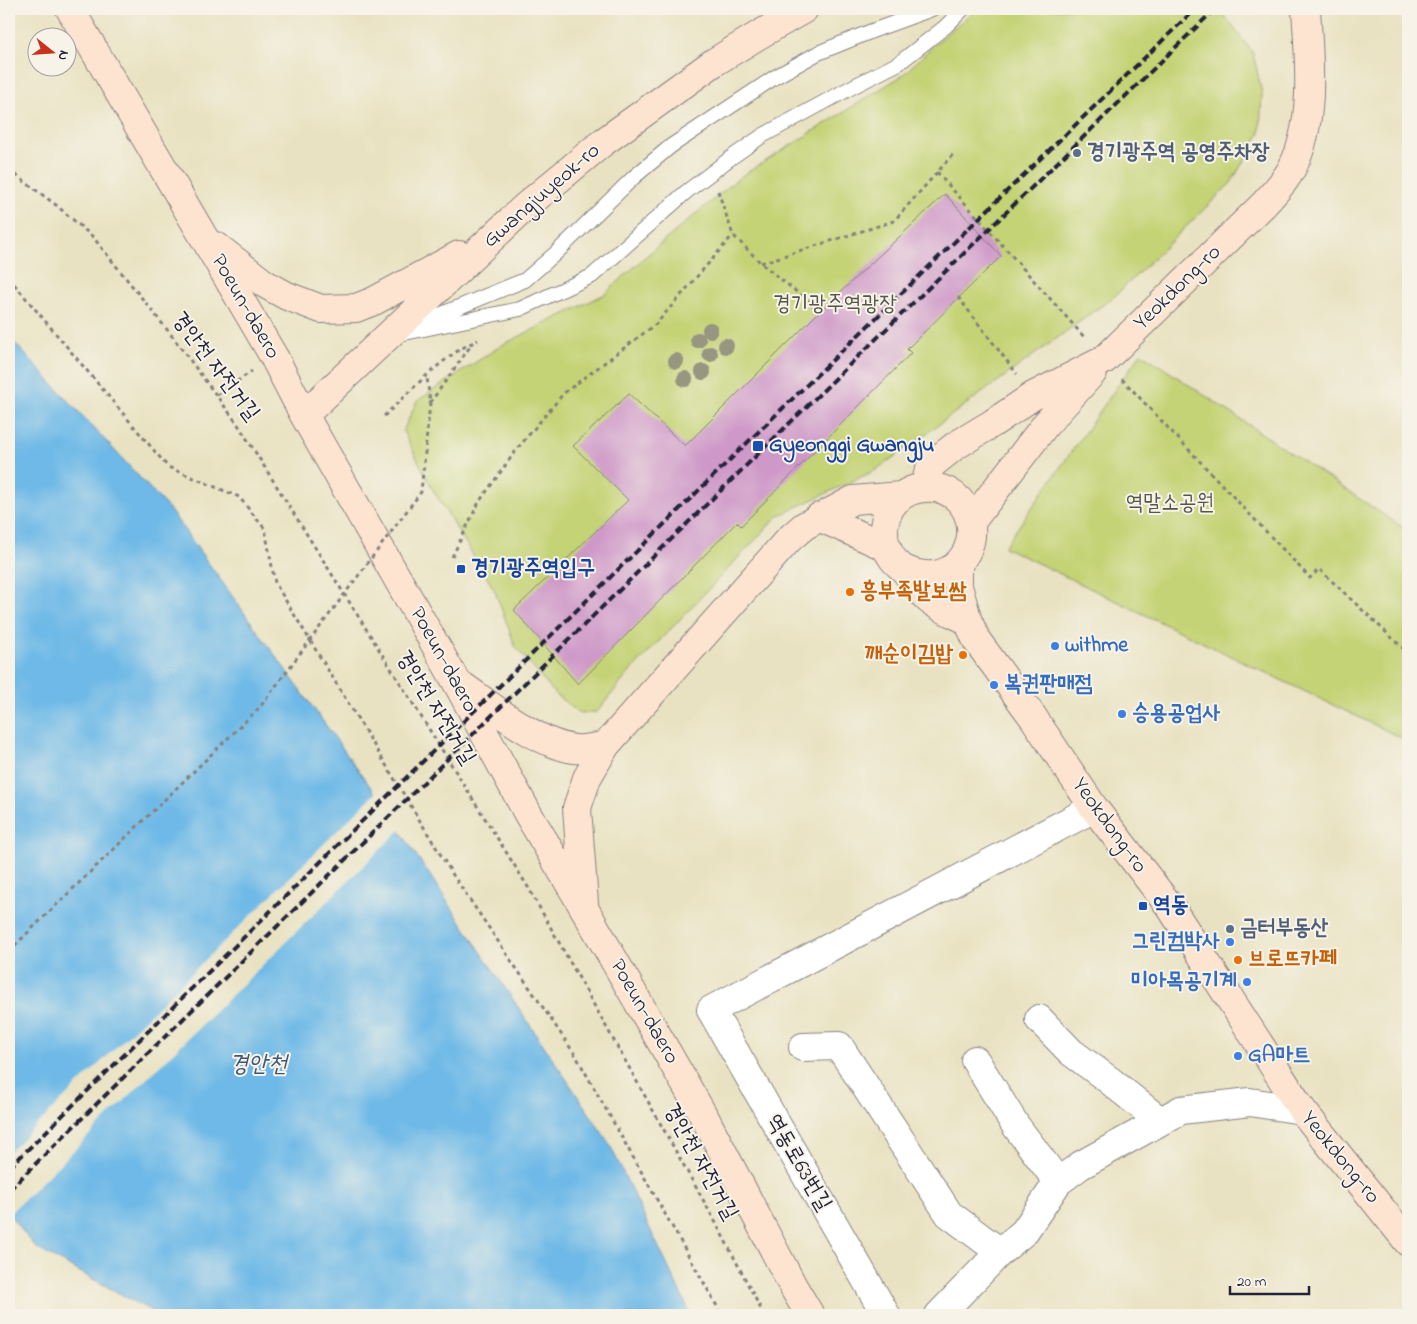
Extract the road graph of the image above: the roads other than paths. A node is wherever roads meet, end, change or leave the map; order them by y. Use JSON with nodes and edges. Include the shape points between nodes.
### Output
{"nodes":[{"id":1,"x":70,"y":9,"type":"edge"},
{"id":2,"x":804,"y":9,"type":"edge"},
{"id":3,"x":932,"y":9,"type":"edge"},
{"id":4,"x":963,"y":9,"type":"edge"},
{"id":5,"x":1306,"y":9,"type":"edge"},
{"id":6,"x":495,"y":235,"type":"junction"},
{"id":7,"x":204,"y":237,"type":"junction"},
{"id":8,"x":387,"y":337,"type":"junction"},
{"id":9,"x":1104,"y":360,"type":"junction"},
{"id":10,"x":304,"y":415,"type":"junction"},
{"id":11,"x":912,"y":491,"type":"junction"},
{"id":12,"x":819,"y":517,"type":"junction"},
{"id":13,"x":971,"y":522,"type":"junction"},
{"id":14,"x":886,"y":547,"type":"junction"},
{"id":15,"x":958,"y":563,"type":"junction"},
{"id":16,"x":904,"y":569,"type":"junction"},
{"id":17,"x":968,"y":621,"type":"junction"},
{"id":18,"x":457,"y":682,"type":"junction"},
{"id":19,"x":606,"y":745,"type":"junction"},
{"id":20,"x":1094,"y":808,"type":"junction"},
{"id":21,"x":584,"y":908,"type":"junction"},
{"id":22,"x":1039,"y":1019,"type":"dead end"},
{"id":23,"x":803,"y":1047,"type":"dead end"},
{"id":24,"x":975,"y":1060,"type":"dead end"},
{"id":25,"x":1302,"y":1110,"type":"junction"},
{"id":26,"x":1160,"y":1121,"type":"junction"},
{"id":27,"x":1058,"y":1182,"type":"junction"},
{"id":28,"x":1408,"y":1242,"type":"edge"},
{"id":29,"x":1000,"y":1252,"type":"junction"},
{"id":30,"x":810,"y":1315,"type":"edge"},
{"id":31,"x":886,"y":1315,"type":"edge"},
{"id":32,"x":940,"y":1315,"type":"edge"}],
"edges":[{"from":1,"to":7,"type":"street","name":"Poeun-daero"},
{"from":2,"to":6,"type":"street","name":"Gwangjuyeok-ro","via":[[714,63],[602,143]]},
{"from":3,"to":8,"type":"lane","via":[[827,49],[775,77],[671,146],[525,280]]},
{"from":4,"to":8,"type":"lane","via":[[899,63],[762,136],[732,157],[686,192],[592,276],[520,309]]},
{"from":5,"to":9,"type":"street","name":"Yeokdong-ro","via":[[1309,79],[1305,132],[1292,168],[1264,204]]},
{"from":6,"to":7,"type":"street","via":[[374,301],[356,308],[338,309],[321,309],[287,296],[265,284]]},
{"from":6,"to":8,"type":"street","name":"Gwangjuyeok-ro"},
{"from":7,"to":10,"type":"street","name":"Poeun-daero"},
{"from":8,"to":10,"type":"street","name":"Gwangjuyeok-ro"},
{"from":9,"to":11,"type":"street","name":"Yeokdong-ro","via":[[1033,396],[954,446],[931,466]]},
{"from":9,"to":13,"type":"street","via":[[1046,424]]},
{"from":10,"to":18,"type":"street","name":"Poeun-daero"},
{"from":11,"to":12,"type":"street","via":[[853,500]]},
{"from":11,"to":13,"type":"street","via":[[940,488],[955,495]]},
{"from":11,"to":14,"type":"street","name":"Yeokdong-ro","via":[[891,506],[885,519]]},
{"from":12,"to":14,"type":"street"},
{"from":12,"to":19,"type":"street","via":[[788,540]]},
{"from":13,"to":15,"type":"street","via":[[972,537]]},
{"from":14,"to":16,"type":"street"},
{"from":15,"to":16,"type":"street","via":[[946,572],[932,576]]},
{"from":15,"to":17,"type":"street","name":"Yeokdong-ro","via":[[958,586]]},
{"from":16,"to":17,"type":"street","via":[[928,599]]},
{"from":17,"to":20,"type":"street","name":"Yeokdong-ro","via":[[977,641]]},
{"from":18,"to":19,"type":"street","via":[[532,734],[555,744],[576,749]]},
{"from":18,"to":21,"type":"street","name":"Poeun-daero","via":[[528,814]]},
{"from":19,"to":21,"type":"street","via":[[587,778],[577,808]]},
{"from":20,"to":25,"type":"street","name":"Yeokdong-ro","via":[[1171,908]]},
{"from":20,"to":31,"type":"street","name":"역동로63번길","via":[[711,1010]]},
{"from":21,"to":30,"type":"street","name":"Poeun-daero","via":[[706,1120]]},
{"from":22,"to":26,"type":"street","via":[[1072,1052]]},
{"from":23,"to":29,"type":"street","via":[[839,1046],[949,1214]]},
{"from":24,"to":27,"type":"street","via":[[1016,1126]]},
{"from":25,"to":26,"type":"street","via":[[1250,1102],[1181,1110]]},
{"from":25,"to":28,"type":"street","name":"Yeokdong-ro"},
{"from":26,"to":27,"type":"street","via":[[1081,1165]]},
{"from":27,"to":29,"type":"street","via":[[1024,1232]]},
{"from":29,"to":32,"type":"street"}]}
